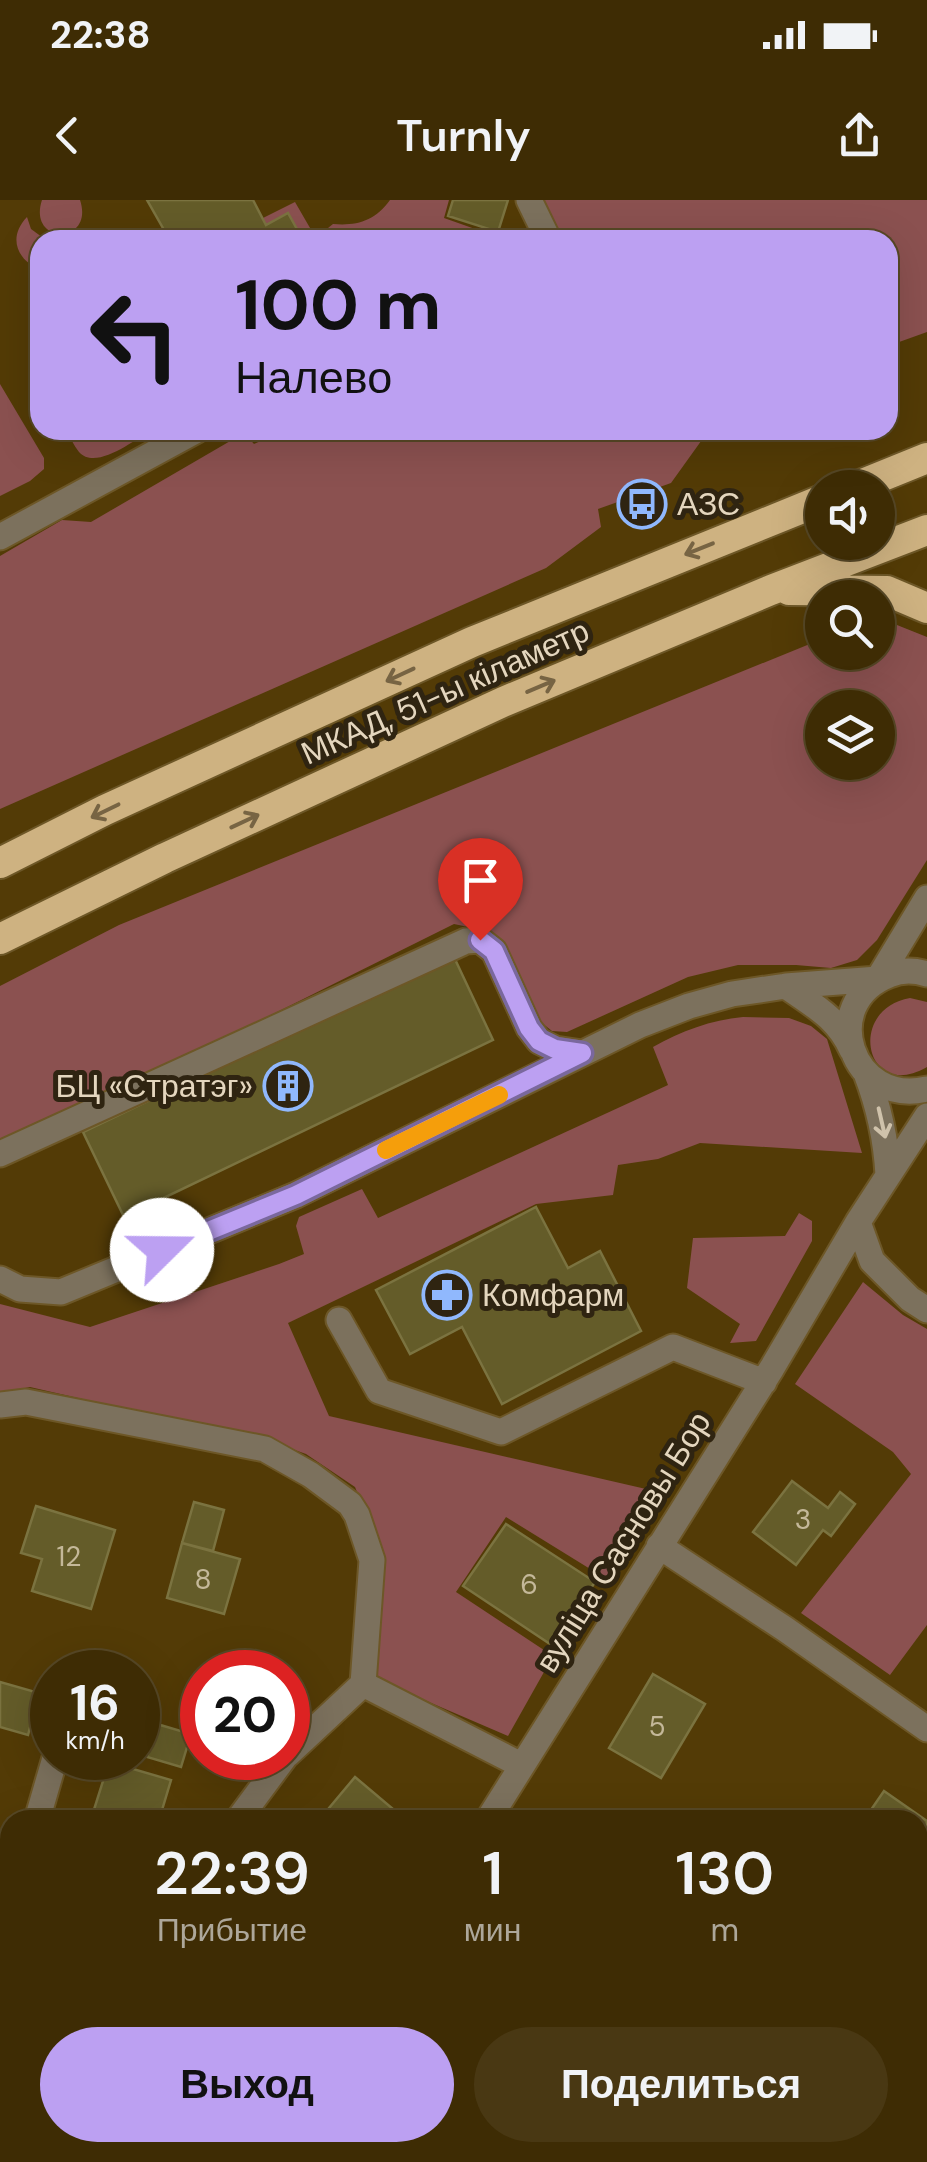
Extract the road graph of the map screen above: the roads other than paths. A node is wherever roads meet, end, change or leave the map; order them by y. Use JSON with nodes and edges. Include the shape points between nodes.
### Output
{"nodes":[{"id":1,"x":529,"y":200,"type":"edge"},
{"id":2,"x":544,"y":230,"type":"edge"},
{"id":3,"x":179,"y":440,"type":"edge"},
{"id":4,"x":927,"y":458,"type":"edge"},
{"id":5,"x":895,"y":471,"type":"edge"},
{"id":6,"x":805,"y":507,"type":"edge"},
{"id":7,"x":927,"y":530,"type":"edge"},
{"id":8,"x":0,"y":537,"type":"edge"},
{"id":9,"x":771,"y":590,"type":"junction"},
{"id":10,"x":927,"y":608,"type":"edge"},
{"id":11,"x":0,"y":863,"type":"edge"},
{"id":12,"x":927,"y":898,"type":"edge"},
{"id":13,"x":0,"y":939,"type":"edge"},
{"id":14,"x":927,"y":974,"type":"edge"},
{"id":15,"x":878,"y":979,"type":"junction"},
{"id":16,"x":786,"y":986,"type":"junction"},
{"id":17,"x":852,"y":1050,"type":"junction"},
{"id":18,"x":582,"y":1053,"type":"junction"},
{"id":19,"x":866,"y":1073,"type":"junction"},
{"id":20,"x":927,"y":1089,"type":"edge"},
{"id":21,"x":927,"y":1116,"type":"edge"},
{"id":22,"x":0,"y":1154,"type":"edge"},
{"id":23,"x":888,"y":1175,"type":"junction"},
{"id":24,"x":858,"y":1222,"type":"junction"},
{"id":25,"x":0,"y":1279,"type":"edge"},
{"id":26,"x":927,"y":1310,"type":"edge"},
{"id":27,"x":339,"y":1320,"type":"dead end"},
{"id":28,"x":764,"y":1382,"type":"junction"},
{"id":29,"x":0,"y":1405,"type":"edge"},
{"id":30,"x":658,"y":1546,"type":"junction"},
{"id":31,"x":363,"y":1684,"type":"junction"},
{"id":32,"x":927,"y":1729,"type":"edge"},
{"id":33,"x":310,"y":1730,"type":"edge"},
{"id":34,"x":521,"y":1765,"type":"junction"},
{"id":35,"x":49,"y":1780,"type":"edge"},
{"id":36,"x":268,"y":1780,"type":"edge"},
{"id":37,"x":40,"y":1810,"type":"edge"},
{"id":38,"x":246,"y":1810,"type":"edge"},
{"id":39,"x":494,"y":1810,"type":"edge"}],
"edges":[{"from":1,"to":2,"type":"street"},
{"from":3,"to":8,"type":"street"},
{"from":4,"to":5,"type":"highway"},
{"from":6,"to":11,"type":"highway","name":"МКАД, 51-ы кіламетр","one_way":true,"via":[[472,642]]},
{"from":7,"to":9,"type":"highway","name":"МКАД, 51-ы кіламетр"},
{"from":9,"to":10,"type":"highway","via":[[887,592]]},
{"from":13,"to":9,"type":"highway","name":"МКАД, 51-ы кіламетр","one_way":true,"via":[[502,702]]},
{"from":12,"to":15,"type":"street"},
{"from":14,"to":15,"type":"street"},
{"from":15,"to":16,"type":"street"},
{"from":15,"to":17,"type":"street","via":[[852,1010]]},
{"from":16,"to":17,"type":"street","via":[[833,1020]]},
{"from":16,"to":18,"type":"street","via":[[688,1006]]},
{"from":17,"to":19,"type":"street"},
{"from":18,"to":22,"type":"street","via":[[539,1041],[494,951],[480,940],[466,941]]},
{"from":18,"to":25,"type":"street","via":[[296,1195],[61,1292],[20,1289]]},
{"from":19,"to":20,"type":"street","via":[[897,1091]]},
{"from":19,"to":23,"type":"street","one_way":true,"via":[[886,1139]]},
{"from":21,"to":23,"type":"street","name":"вуліца Сасновы Бор"},
{"from":23,"to":24,"type":"street","name":"вуліца Сасновы Бор"},
{"from":24,"to":26,"type":"street","via":[[872,1261]]},
{"from":24,"to":28,"type":"street","name":"вуліца Сасновы Бор"},
{"from":27,"to":28,"type":"street","via":[[378,1392],[502,1432],[673,1346]]},
{"from":28,"to":30,"type":"street","name":"вуліца Сасновы Бор"},
{"from":29,"to":31,"type":"street","via":[[26,1402],[265,1449],[350,1504],[372,1560]]},
{"from":30,"to":32,"type":"street"},
{"from":30,"to":34,"type":"street","name":"вуліца Сасновы Бор"},
{"from":31,"to":33,"type":"street"},
{"from":31,"to":34,"type":"street"},
{"from":34,"to":39,"type":"street","name":"вуліца Сасновы Бор"},
{"from":35,"to":37,"type":"street"},
{"from":36,"to":38,"type":"street"}]}
